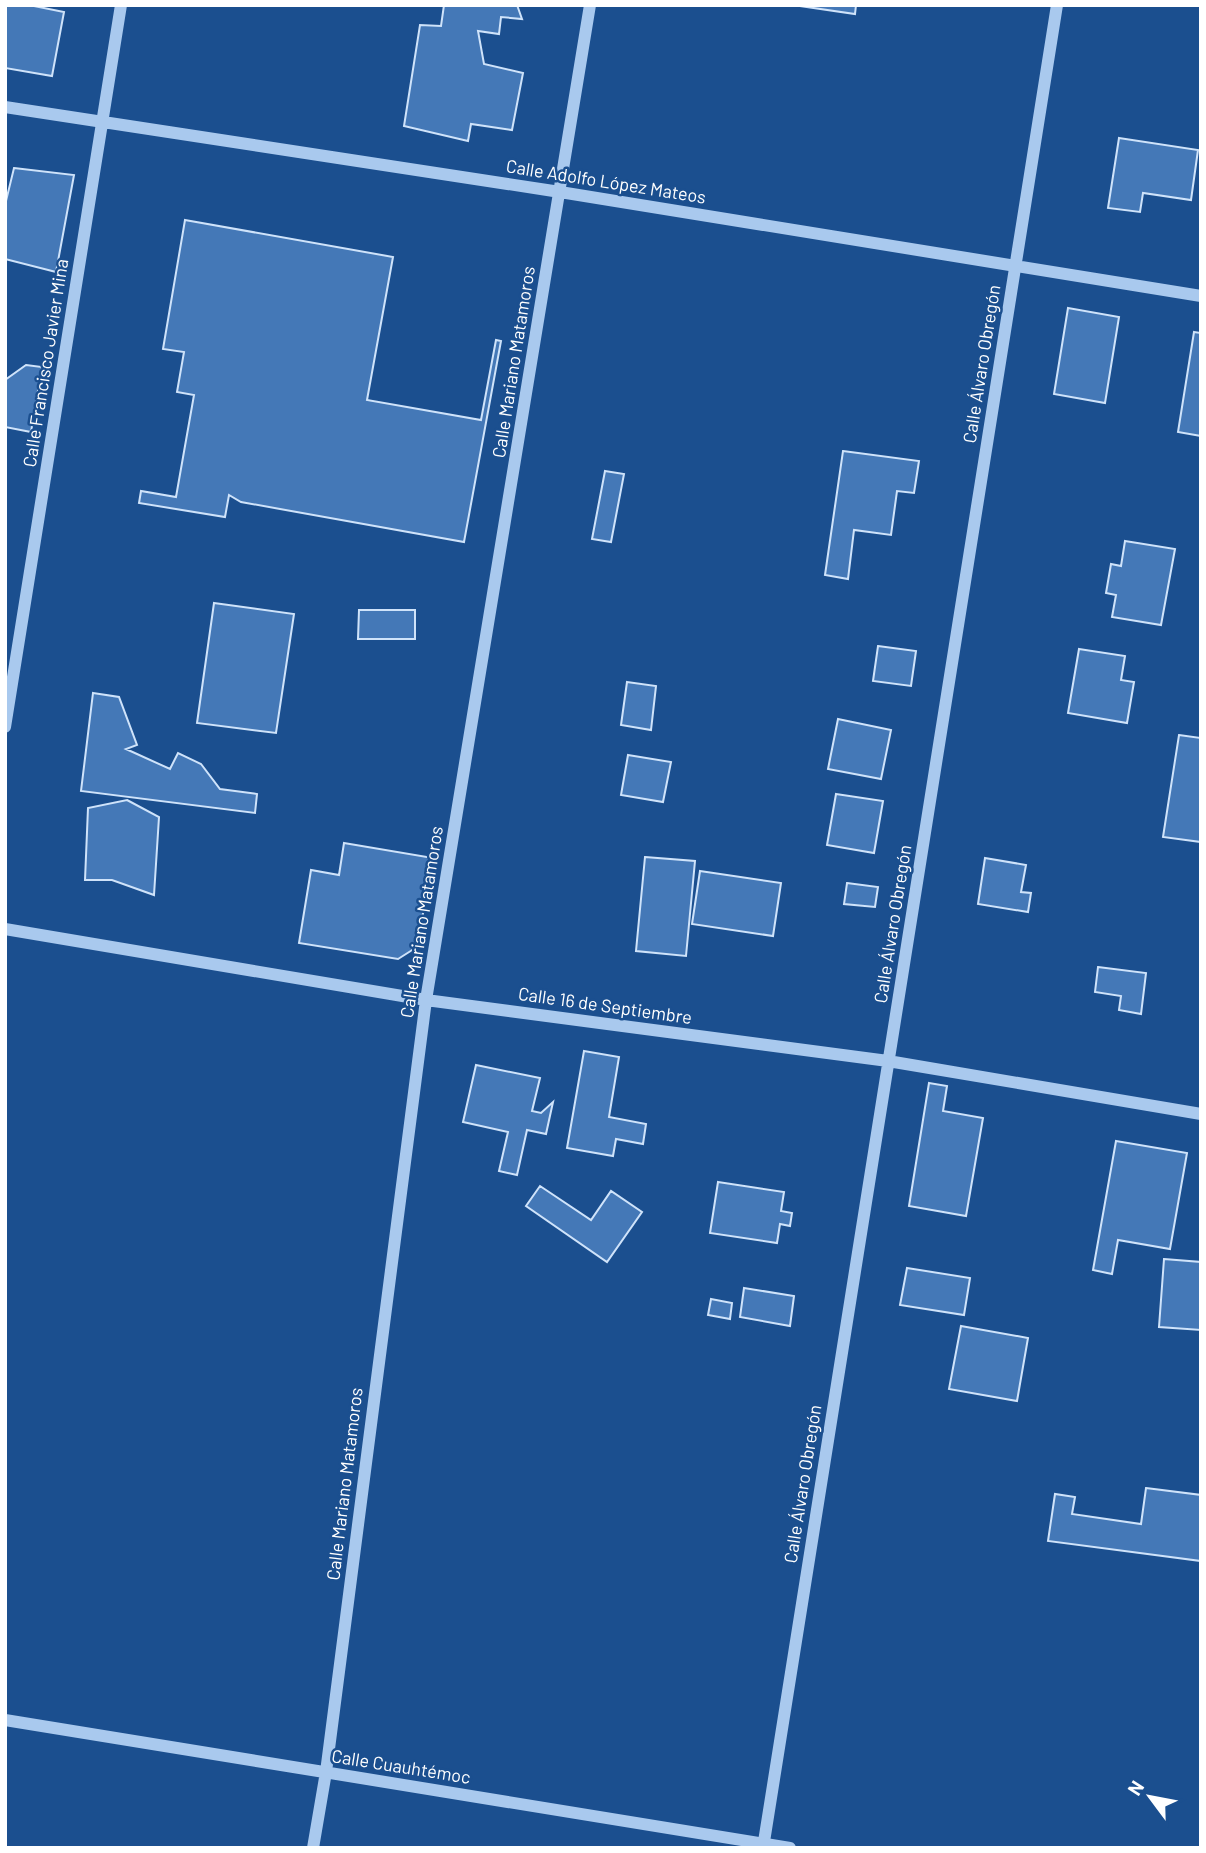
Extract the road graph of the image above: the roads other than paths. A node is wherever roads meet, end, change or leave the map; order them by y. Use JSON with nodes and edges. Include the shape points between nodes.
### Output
{"nodes":[{"id":1,"x":121,"y":5,"type":"edge"},
{"id":2,"x":590,"y":5,"type":"edge"},
{"id":3,"x":1057,"y":5,"type":"edge"},
{"id":4,"x":5,"y":107,"type":"edge"},
{"id":5,"x":102,"y":122,"type":"junction"},
{"id":6,"x":560,"y":192,"type":"junction"},
{"id":7,"x":1016,"y":266,"type":"junction"},
{"id":8,"x":1201,"y":296,"type":"edge"},
{"id":9,"x":5,"y":727,"type":"edge"},
{"id":10,"x":5,"y":929,"type":"edge"},
{"id":11,"x":426,"y":1000,"type":"junction"},
{"id":12,"x":888,"y":1061,"type":"junction"},
{"id":13,"x":1201,"y":1114,"type":"edge"},
{"id":14,"x":5,"y":1720,"type":"edge"},
{"id":15,"x":326,"y":1772,"type":"junction"},
{"id":16,"x":763,"y":1845,"type":"edge"},
{"id":17,"x":313,"y":1848,"type":"edge"},
{"id":18,"x":790,"y":1848,"type":"edge"}],
"edges":[{"from":1,"to":5,"type":"street","name":"Calle Francisco Javier Mina"},
{"from":2,"to":6,"type":"street","name":"Calle Mariano Matamoros"},
{"from":3,"to":7,"type":"street","name":"Calle Álvaro Obregón"},
{"from":4,"to":5,"type":"street","name":"Calle Adolfo López Mateos"},
{"from":5,"to":6,"type":"street","name":"Calle Adolfo López Mateos"},
{"from":5,"to":9,"type":"street","name":"Calle Francisco Javier Mina"},
{"from":6,"to":7,"type":"street","name":"Calle Adolfo López Mateos"},
{"from":6,"to":11,"type":"street","name":"Calle Mariano Matamoros"},
{"from":7,"to":8,"type":"street","name":"Calle Adolfo López Mateos"},
{"from":7,"to":12,"type":"street","name":"Calle Álvaro Obregón"},
{"from":10,"to":11,"type":"street","name":"Calle 16 de Septiembre"},
{"from":11,"to":12,"type":"street","name":"Calle 16 de Septiembre"},
{"from":11,"to":15,"type":"street","name":"Calle Mariano Matamoros"},
{"from":12,"to":13,"type":"street","name":"Calle 16 de Septiembre"},
{"from":12,"to":16,"type":"street","name":"Calle Álvaro Obregón"},
{"from":14,"to":15,"type":"street","name":"Calle Cuauhtémoc"},
{"from":15,"to":16,"type":"street","name":"Calle Cuauhtémoc"},
{"from":15,"to":17,"type":"street","name":"Calle Mariano Matamoros"},
{"from":16,"to":18,"type":"street","name":"Calle Cuauhtémoc"}]}
